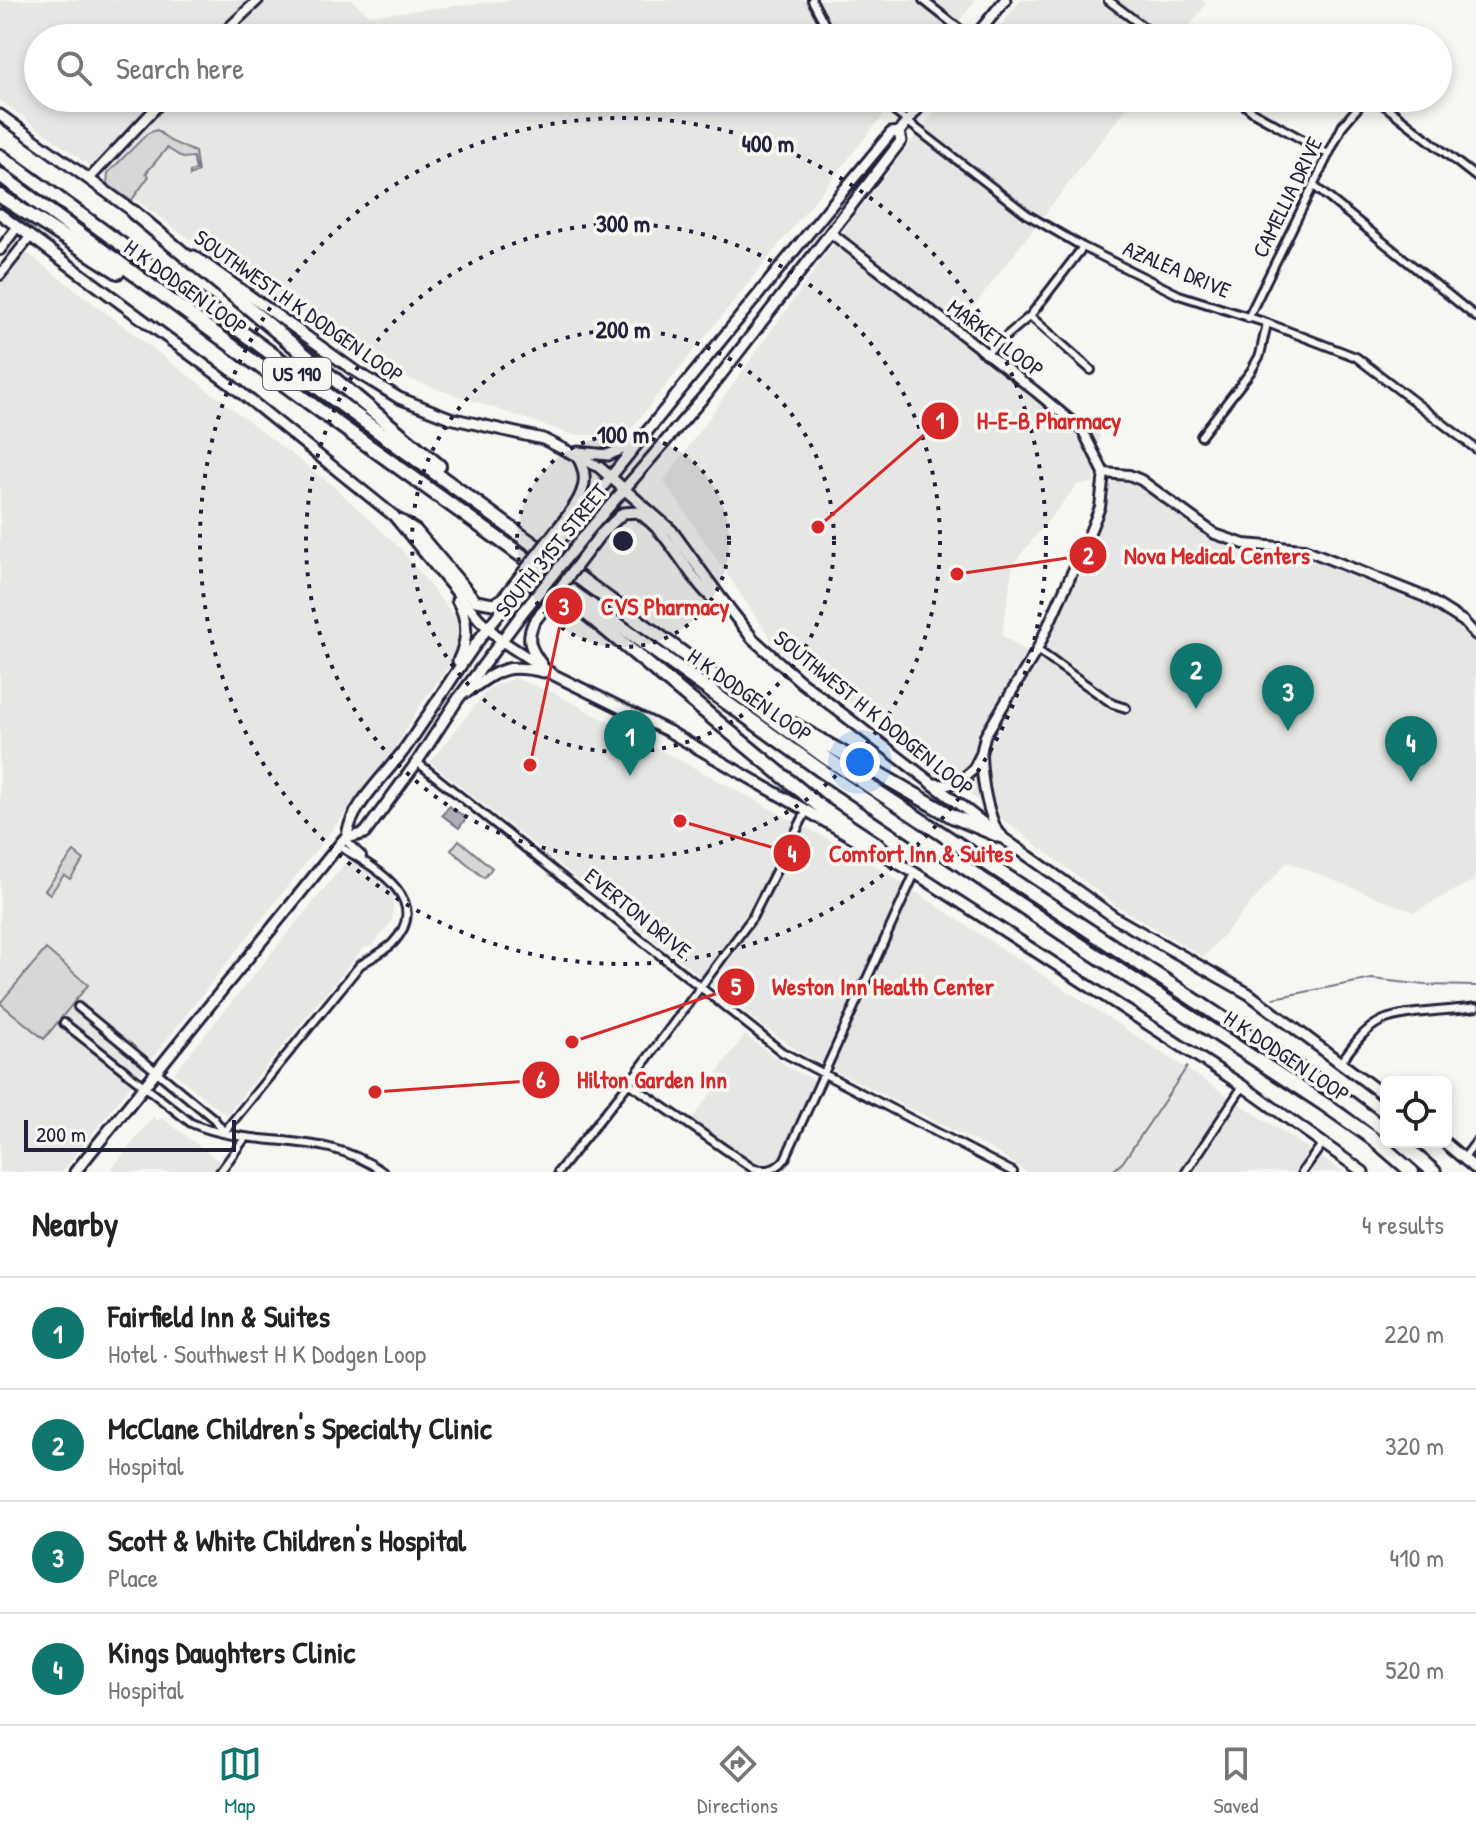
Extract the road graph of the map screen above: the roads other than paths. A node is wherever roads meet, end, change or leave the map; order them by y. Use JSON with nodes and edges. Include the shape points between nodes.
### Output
{"nodes":[{"id":1,"x":258,"y":0,"type":"edge"},
{"id":2,"x":923,"y":0,"type":"edge"},
{"id":3,"x":1005,"y":0,"type":"edge"},
{"id":4,"x":1108,"y":0,"type":"edge"},
{"id":5,"x":813,"y":1,"type":"edge"},
{"id":6,"x":233,"y":24,"type":"edge"},
{"id":7,"x":825,"y":24,"type":"edge"},
{"id":8,"x":955,"y":24,"type":"edge"},
{"id":9,"x":985,"y":24,"type":"edge"},
{"id":10,"x":1140,"y":24,"type":"edge"},
{"id":11,"x":152,"y":112,"type":"edge"},
{"id":12,"x":895,"y":112,"type":"edge"},
{"id":13,"x":914,"y":112,"type":"edge"},
{"id":14,"x":1253,"y":112,"type":"edge"},
{"id":15,"x":1354,"y":112,"type":"edge"},
{"id":16,"x":1393,"y":112,"type":"edge"},
{"id":17,"x":0,"y":115,"type":"edge"},
{"id":18,"x":907,"y":121,"type":"junction"},
{"id":19,"x":899,"y":132,"type":"junction"},
{"id":20,"x":1328,"y":154,"type":"junction"},
{"id":21,"x":0,"y":156,"type":"edge"},
{"id":22,"x":0,"y":175,"type":"edge"},
{"id":23,"x":1476,"y":177,"type":"edge"},
{"id":24,"x":89,"y":179,"type":"junction"},
{"id":25,"x":1314,"y":186,"type":"junction"},
{"id":26,"x":0,"y":196,"type":"edge"},
{"id":27,"x":133,"y":212,"type":"junction"},
{"id":28,"x":0,"y":214,"type":"edge"},
{"id":29,"x":17,"y":227,"type":"junction"},
{"id":30,"x":831,"y":233,"type":"junction"},
{"id":31,"x":30,"y":237,"type":"junction"},
{"id":32,"x":1083,"y":247,"type":"junction"},
{"id":33,"x":0,"y":250,"type":"edge"},
{"id":34,"x":0,"y":275,"type":"edge"},
{"id":35,"x":1030,"y":316,"type":"junction"},
{"id":36,"x":1476,"y":317,"type":"edge"},
{"id":37,"x":1248,"y":318,"type":"junction"},
{"id":38,"x":1267,"y":323,"type":"junction"},
{"id":39,"x":220,"y":337,"type":"junction"},
{"id":40,"x":985,"y":354,"type":"junction"},
{"id":41,"x":1091,"y":370,"type":"dead end"},
{"id":42,"x":1201,"y":436,"type":"dead end"},
{"id":43,"x":643,"y":440,"type":"junction"},
{"id":44,"x":1476,"y":449,"type":"edge"},
{"id":45,"x":573,"y":452,"type":"junction"},
{"id":46,"x":1104,"y":473,"type":"junction"},
{"id":47,"x":610,"y":476,"type":"junction"},
{"id":48,"x":426,"y":485,"type":"junction"},
{"id":49,"x":625,"y":487,"type":"junction"},
{"id":50,"x":394,"y":516,"type":"junction"},
{"id":51,"x":573,"y":517,"type":"junction"},
{"id":52,"x":446,"y":579,"type":"junction"},
{"id":53,"x":597,"y":588,"type":"junction"},
{"id":54,"x":505,"y":600,"type":"junction"},
{"id":55,"x":732,"y":613,"type":"junction"},
{"id":56,"x":487,"y":627,"type":"junction"},
{"id":57,"x":1476,"y":635,"type":"edge"},
{"id":58,"x":502,"y":641,"type":"junction"},
{"id":59,"x":1037,"y":650,"type":"junction"},
{"id":60,"x":693,"y":661,"type":"junction"},
{"id":61,"x":550,"y":672,"type":"junction"},
{"id":62,"x":458,"y":699,"type":"junction"},
{"id":63,"x":435,"y":700,"type":"junction"},
{"id":64,"x":1126,"y":708,"type":"dead end"},
{"id":65,"x":981,"y":754,"type":"junction"},
{"id":66,"x":417,"y":762,"type":"junction"},
{"id":67,"x":930,"y":783,"type":"junction"},
{"id":68,"x":806,"y":812,"type":"junction"},
{"id":69,"x":1000,"y":836,"type":"junction"},
{"id":70,"x":343,"y":841,"type":"junction"},
{"id":71,"x":895,"y":861,"type":"junction"},
{"id":72,"x":915,"y":873,"type":"junction"},
{"id":73,"x":701,"y":987,"type":"junction"},
{"id":74,"x":78,"y":1007,"type":"dead end"},
{"id":75,"x":1476,"y":1007,"type":"edge"},
{"id":76,"x":64,"y":1023,"type":"dead end"},
{"id":77,"x":1341,"y":1062,"type":"junction"},
{"id":78,"x":155,"y":1071,"type":"junction"},
{"id":79,"x":823,"y":1075,"type":"junction"},
{"id":80,"x":629,"y":1083,"type":"junction"},
{"id":81,"x":144,"y":1086,"type":"junction"},
{"id":82,"x":1243,"y":1086,"type":"junction"},
{"id":83,"x":1380,"y":1092,"type":"edge"},
{"id":84,"x":1380,"y":1126,"type":"edge"},
{"id":85,"x":224,"y":1132,"type":"junction"},
{"id":86,"x":245,"y":1138,"type":"junction"},
{"id":87,"x":1476,"y":1142,"type":"edge"},
{"id":88,"x":1323,"y":1143,"type":"junction"},
{"id":89,"x":1407,"y":1148,"type":"edge"},
{"id":90,"x":1452,"y":1148,"type":"edge"},
{"id":91,"x":1464,"y":1158,"type":"junction"},
{"id":92,"x":1476,"y":1169,"type":"edge"},
{"id":93,"x":75,"y":1172,"type":"edge"},
{"id":94,"x":220,"y":1172,"type":"edge"},
{"id":95,"x":383,"y":1172,"type":"edge"},
{"id":96,"x":558,"y":1172,"type":"edge"},
{"id":97,"x":764,"y":1172,"type":"edge"},
{"id":98,"x":1013,"y":1172,"type":"edge"},
{"id":99,"x":1186,"y":1172,"type":"edge"},
{"id":100,"x":1302,"y":1172,"type":"edge"},
{"id":101,"x":1363,"y":1172,"type":"edge"},
{"id":102,"x":1412,"y":1172,"type":"edge"},
{"id":103,"x":1434,"y":1172,"type":"edge"}],
"edges":[{"from":1,"to":6,"type":"street"},
{"from":2,"to":8,"type":"street"},
{"from":3,"to":9,"type":"main road"},
{"from":4,"to":10,"type":"street"},
{"from":5,"to":7,"type":"street"},
{"from":11,"to":24,"type":"street"},
{"from":12,"to":18,"type":"street","name":"AZALEA DRIVE"},
{"from":13,"to":18,"type":"main road","name":"SOUTH 31ST STREET"},
{"from":14,"to":20,"type":"street"},
{"from":15,"to":20,"type":"street","name":"CAMELLIA DRIVE"},
{"from":16,"to":23,"type":"street"},
{"from":17,"to":24,"type":"main road","name":"SOUTHWEST H K DODGEN LOOP"},
{"from":18,"to":19,"type":"main road","name":"SOUTH 31ST STREET"},
{"from":18,"to":32,"type":"street","name":"AZALEA DRIVE","via":[[1027,215]]},
{"from":19,"to":30,"type":"main road","name":"SOUTH 31ST STREET","via":[[901,141]]},
{"from":19,"to":43,"type":"main road","name":"SOUTH 31ST STREET","via":[[891,133]]},
{"from":20,"to":25,"type":"street","name":"CAMELLIA DRIVE"},
{"from":21,"to":53,"type":"highway","name":"H K DODGEN LOOP","number":"US 190"},
{"from":22,"to":39,"type":"highway","name":"H K DODGEN LOOP","number":"US 190"},
{"from":24,"to":27,"type":"main road","name":"SOUTHWEST H K DODGEN LOOP"},
{"from":25,"to":36,"type":"street"},
{"from":25,"to":37,"type":"street","name":"CAMELLIA DRIVE"},
{"from":26,"to":39,"type":"highway"},
{"from":27,"to":45,"type":"main road","name":"SOUTHWEST H K DODGEN LOOP","via":[[399,398]]},
{"from":27,"to":53,"type":"highway","via":[[417,450]]},
{"from":28,"to":29,"type":"main road"},
{"from":29,"to":31,"type":"main road"},
{"from":29,"to":33,"type":"street"},
{"from":30,"to":40,"type":"street","name":"MARKET LOOP"},
{"from":30,"to":49,"type":"main road","name":"SOUTH 31ST STREET","via":[[682,425]]},
{"from":31,"to":34,"type":"street"},
{"from":31,"to":50,"type":"main road","via":[[230,384]]},
{"from":32,"to":35,"type":"street"},
{"from":32,"to":37,"type":"street","name":"AZALEA DRIVE","via":[[1179,295]]},
{"from":35,"to":40,"type":"street"},
{"from":35,"to":41,"type":"street"},
{"from":37,"to":38,"type":"street","name":"AZALEA DRIVE"},
{"from":38,"to":42,"type":"street","via":[[1256,363]]},
{"from":38,"to":44,"type":"street","name":"AZALEA DRIVE","via":[[1356,357]]},
{"from":39,"to":48,"type":"highway","name":"H K DODGEN LOOP","number":"US 190"},
{"from":40,"to":46,"type":"street","name":"MARKET LOOP","via":[[1083,431]]},
{"from":43,"to":45,"type":"main road","via":[[608,455]]},
{"from":43,"to":47,"type":"main road","name":"SOUTH 31ST STREET"},
{"from":45,"to":47,"type":"main road","name":"SOUTHWEST H K DODGEN LOOP"},
{"from":45,"to":51,"type":"main road","via":[[582,464],[585,487]]},
{"from":46,"to":57,"type":"street","via":[[1141,480],[1228,540],[1304,549],[1425,597]]},
{"from":46,"to":59,"type":"street","via":[[1100,507]]},
{"from":47,"to":49,"type":"main road","name":"SOUTHWEST H K DODGEN LOOP"},
{"from":47,"to":51,"type":"main road","name":"SOUTH 31ST STREET"},
{"from":48,"to":71,"type":"highway","via":[[823,809]]},
{"from":48,"to":102,"type":"highway","name":"H K DODGEN LOOP","number":"US 190","via":[[831,778],[1324,1104]]},
{"from":49,"to":55,"type":"main road","name":"SOUTHWEST H K DODGEN LOOP","via":[[672,531]]},
{"from":49,"to":58,"type":"main road","name":"SOUTH 31ST STREET","bridge":true},
{"from":50,"to":52,"type":"main road"},
{"from":50,"to":54,"type":"main road","via":[[416,530],[476,601]]},
{"from":51,"to":54,"type":"main road","name":"SOUTH 31ST STREET","bridge":true},
{"from":52,"to":56,"type":"main road"},
{"from":52,"to":63,"type":"main road","via":[[467,629],[459,660]]},
{"from":53,"to":60,"type":"highway","name":"H K DODGEN LOOP","number":"US 190"},
{"from":54,"to":56,"type":"main road","name":"SOUTH 31ST STREET"},
{"from":55,"to":61,"type":"main road","bridge":true,"via":[[708,596],[666,539],[637,512],[623,513],[600,535],[528,633],[529,646]]},
{"from":55,"to":67,"type":"main road","name":"SOUTHWEST H K DODGEN LOOP","via":[[800,681]]},
{"from":56,"to":58,"type":"main road"},
{"from":56,"to":63,"type":"main road","name":"SOUTH 31ST STREET"},
{"from":58,"to":61,"type":"main road"},
{"from":58,"to":62,"type":"main road","name":"SOUTH 31ST STREET"},
{"from":59,"to":64,"type":"street"},
{"from":59,"to":65,"type":"street","via":[[985,736]]},
{"from":60,"to":69,"type":"highway","via":[[952,816]]},
{"from":60,"to":84,"type":"highway","name":"H K DODGEN LOOP","number":"US 190","via":[[825,757]]},
{"from":61,"to":62,"type":"main road","via":[[498,670]]},
{"from":61,"to":68,"type":"main road","via":[[668,731]]},
{"from":62,"to":66,"type":"main road","name":"SOUTH 31ST STREET"},
{"from":63,"to":70,"type":"main road","name":"SOUTH 31ST STREET","via":[[405,749],[348,822]]},
{"from":65,"to":67,"type":"street","via":[[961,780]]},
{"from":65,"to":69,"type":"street","via":[[990,817]]},
{"from":66,"to":70,"type":"main road","name":"SOUTH 31ST STREET","via":[[365,833]]},
{"from":66,"to":73,"type":"street","name":"EVERTON DRIVE"},
{"from":67,"to":69,"type":"main road","name":"SOUTHWEST H K DODGEN LOOP"},
{"from":68,"to":71,"type":"main road"},
{"from":68,"to":73,"type":"street","via":[[752,918]]},
{"from":69,"to":77,"type":"main road","name":"SOUTHWEST H K DODGEN LOOP","via":[[1117,919],[1249,994]]},
{"from":70,"to":78,"type":"main road","name":"SOUTH 31ST STREET"},
{"from":70,"to":85,"type":"street","via":[[398,889],[404,925],[386,949],[360,965]]},
{"from":71,"to":72,"type":"main road"},
{"from":72,"to":79,"type":"street"},
{"from":72,"to":82,"type":"main road"},
{"from":73,"to":79,"type":"street","name":"EVERTON DRIVE","via":[[782,1052]]},
{"from":73,"to":80,"type":"street"},
{"from":74,"to":78,"type":"street"},
{"from":75,"to":77,"type":"street","via":[[1381,1021]]},
{"from":76,"to":81,"type":"street"},
{"from":77,"to":83,"type":"main road","name":"SOUTHWEST H K DODGEN LOOP"},
{"from":78,"to":81,"type":"main road","name":"SOUTH 31ST STREET"},
{"from":78,"to":85,"type":"street"},
{"from":79,"to":97,"type":"street","via":[[785,1159]]},
{"from":79,"to":98,"type":"street","name":"EVERTON DRIVE"},
{"from":80,"to":96,"type":"street"},
{"from":80,"to":97,"type":"street"},
{"from":81,"to":85,"type":"street","via":[[191,1123]]},
{"from":81,"to":93,"type":"main road","name":"SOUTH 31ST STREET"},
{"from":82,"to":88,"type":"main road"},
{"from":82,"to":99,"type":"street"},
{"from":85,"to":86,"type":"street"},
{"from":86,"to":94,"type":"street"},
{"from":86,"to":95,"type":"street","via":[[325,1145],[354,1154]]},
{"from":87,"to":91,"type":"street"},
{"from":88,"to":100,"type":"street"},
{"from":88,"to":101,"type":"main road"},
{"from":89,"to":103,"type":"highway"},
{"from":90,"to":91,"type":"main road"},
{"from":91,"to":92,"type":"main road"}]}
